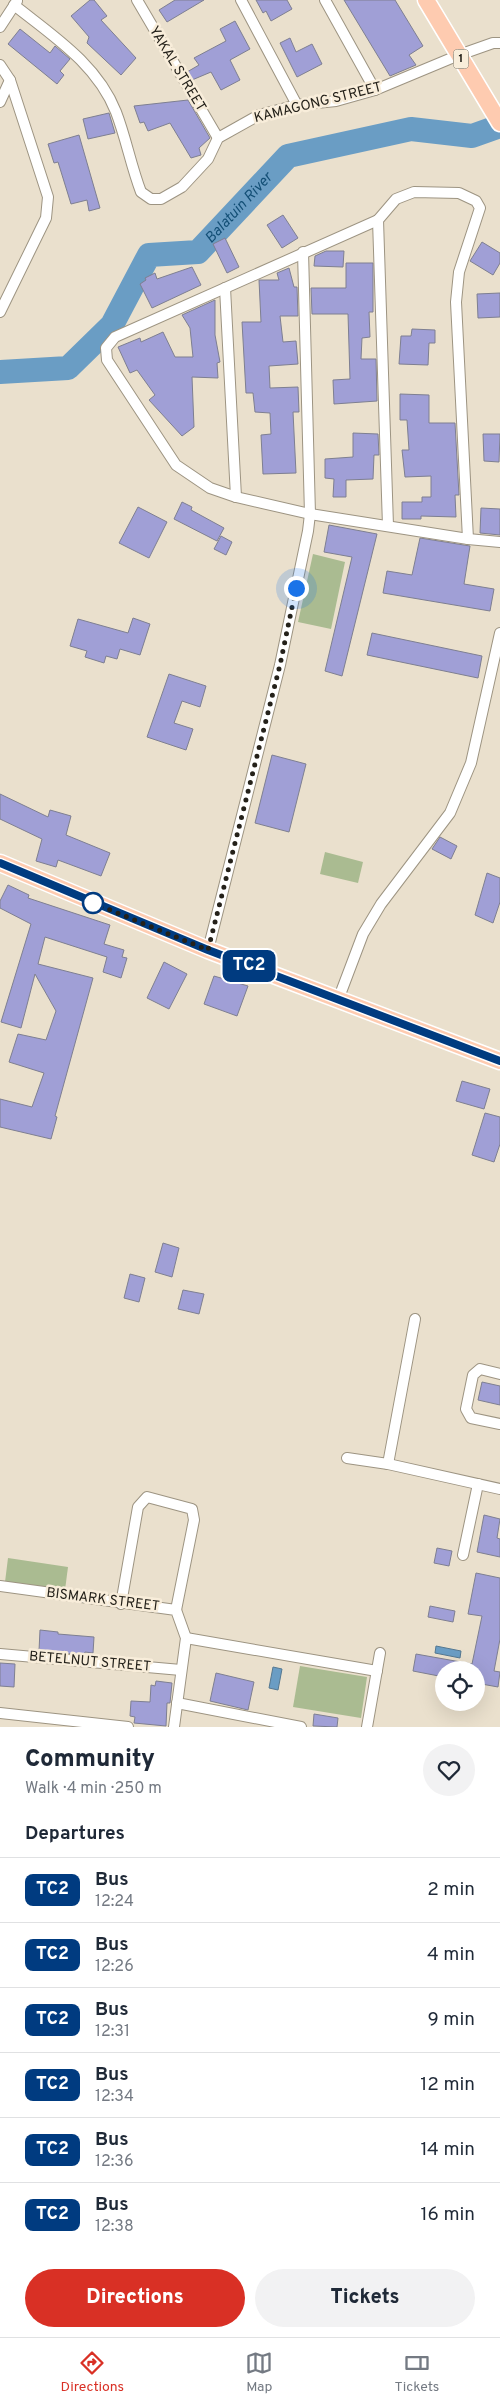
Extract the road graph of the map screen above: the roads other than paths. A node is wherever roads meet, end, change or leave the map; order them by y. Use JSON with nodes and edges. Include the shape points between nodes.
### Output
{"nodes":[{"id":1,"x":137,"y":0,"type":"edge"},
{"id":2,"x":241,"y":0,"type":"edge"},
{"id":3,"x":325,"y":0,"type":"edge"},
{"id":4,"x":426,"y":0,"type":"edge"},
{"id":5,"x":16,"y":2,"type":"edge"},
{"id":6,"x":0,"y":27,"type":"edge"},
{"id":7,"x":500,"y":43,"type":"edge"},
{"id":8,"x":459,"y":55,"type":"junction"},
{"id":9,"x":0,"y":65,"type":"edge"},
{"id":10,"x":10,"y":80,"type":"junction"},
{"id":11,"x":375,"y":90,"type":"junction"},
{"id":12,"x":0,"y":102,"type":"edge"},
{"id":13,"x":297,"y":105,"type":"junction"},
{"id":14,"x":499,"y":120,"type":"edge"},
{"id":15,"x":218,"y":138,"type":"junction"},
{"id":16,"x":378,"y":220,"type":"junction"},
{"id":17,"x":303,"y":252,"type":"junction"},
{"id":18,"x":225,"y":288,"type":"junction"},
{"id":19,"x":0,"y":312,"type":"edge"},
{"id":20,"x":236,"y":497,"type":"junction"},
{"id":21,"x":310,"y":514,"type":"junction"},
{"id":22,"x":388,"y":526,"type":"junction"},
{"id":23,"x":468,"y":539,"type":"junction"},
{"id":24,"x":500,"y":542,"type":"edge"},
{"id":25,"x":500,"y":633,"type":"edge"},
{"id":26,"x":0,"y":863,"type":"edge"},
{"id":27,"x":208,"y":950,"type":"junction"},
{"id":28,"x":338,"y":1000,"type":"junction"},
{"id":29,"x":500,"y":1062,"type":"edge"},
{"id":30,"x":415,"y":1319,"type":"dead end"},
{"id":31,"x":500,"y":1374,"type":"edge"},
{"id":32,"x":500,"y":1424,"type":"edge"},
{"id":33,"x":347,"y":1458,"type":"dead end"},
{"id":34,"x":388,"y":1464,"type":"junction"},
{"id":35,"x":478,"y":1484,"type":"junction"},
{"id":36,"x":500,"y":1488,"type":"edge"},
{"id":37,"x":463,"y":1555,"type":"dead end"},
{"id":38,"x":0,"y":1586,"type":"edge"},
{"id":39,"x":121,"y":1604,"type":"junction"},
{"id":40,"x":176,"y":1610,"type":"junction"},
{"id":41,"x":186,"y":1638,"type":"junction"},
{"id":42,"x":380,"y":1653,"type":"dead end"},
{"id":43,"x":0,"y":1654,"type":"edge"},
{"id":44,"x":181,"y":1670,"type":"junction"},
{"id":45,"x":377,"y":1671,"type":"junction"},
{"id":46,"x":177,"y":1703,"type":"junction"},
{"id":47,"x":0,"y":1713,"type":"edge"},
{"id":48,"x":128,"y":1727,"type":"edge"},
{"id":49,"x":174,"y":1727,"type":"edge"},
{"id":50,"x":300,"y":1727,"type":"edge"},
{"id":51,"x":367,"y":1727,"type":"edge"}],
"edges":[{"from":1,"to":15,"type":"street","name":"YAKAL STREET"},
{"from":2,"to":13,"type":"street"},
{"from":3,"to":11,"type":"street"},
{"from":4,"to":8,"type":"main road","number":"1"},
{"from":5,"to":6,"type":"street"},
{"from":5,"to":15,"type":"street","via":[[73,52],[105,89],[116,110],[141,192],[152,200],[161,199],[182,187],[208,159]]},
{"from":7,"to":8,"type":"street","name":"KAMAGONG STREET"},
{"from":8,"to":11,"type":"street","name":"KAMAGONG STREET"},
{"from":8,"to":14,"type":"main road","number":"1"},
{"from":9,"to":10,"type":"street"},
{"from":10,"to":12,"type":"street"},
{"from":10,"to":19,"type":"street","via":[[48,197],[46,218]]},
{"from":11,"to":13,"type":"street","name":"KAMAGONG STREET","via":[[336,101]]},
{"from":13,"to":15,"type":"street","name":"KAMAGONG STREET","via":[[259,115]]},
{"from":16,"to":17,"type":"street"},
{"from":16,"to":22,"type":"street"},
{"from":16,"to":23,"type":"street","via":[[396,199],[414,192],[459,193],[476,201],[480,208],[459,272],[456,302]]},
{"from":17,"to":18,"type":"street"},
{"from":17,"to":21,"type":"street"},
{"from":18,"to":20,"type":"street"},
{"from":18,"to":20,"type":"street","via":[[116,337],[106,348],[106,354],[176,465],[210,488]]},
{"from":20,"to":21,"type":"street"},
{"from":21,"to":22,"type":"street"},
{"from":21,"to":27,"type":"street","via":[[280,665]]},
{"from":22,"to":23,"type":"street"},
{"from":23,"to":24,"type":"street"},
{"from":25,"to":28,"type":"street","via":[[471,763],[450,813],[376,912],[363,934]]},
{"from":26,"to":27,"type":"main road"},
{"from":27,"to":28,"type":"main road"},
{"from":28,"to":29,"type":"main road"},
{"from":30,"to":34,"type":"street"},
{"from":31,"to":32,"type":"street","via":[[480,1369],[473,1376],[466,1409],[471,1418]]},
{"from":33,"to":34,"type":"street"},
{"from":34,"to":35,"type":"street"},
{"from":35,"to":36,"type":"street"},
{"from":35,"to":37,"type":"street"},
{"from":38,"to":39,"type":"street","name":"BISMARK STREET"},
{"from":39,"to":40,"type":"street","name":"BISMARK STREET"},
{"from":39,"to":40,"type":"street","via":[[138,1507],[147,1497],[192,1509],[194,1520]]},
{"from":40,"to":41,"type":"street","name":"BISMARK STREET"},
{"from":41,"to":44,"type":"street"},
{"from":41,"to":45,"type":"street"},
{"from":42,"to":45,"type":"street"},
{"from":43,"to":44,"type":"street","name":"BETELNUT STREET"},
{"from":44,"to":46,"type":"street"},
{"from":45,"to":51,"type":"street"},
{"from":46,"to":49,"type":"street"},
{"from":46,"to":50,"type":"street"},
{"from":47,"to":48,"type":"street"}]}
